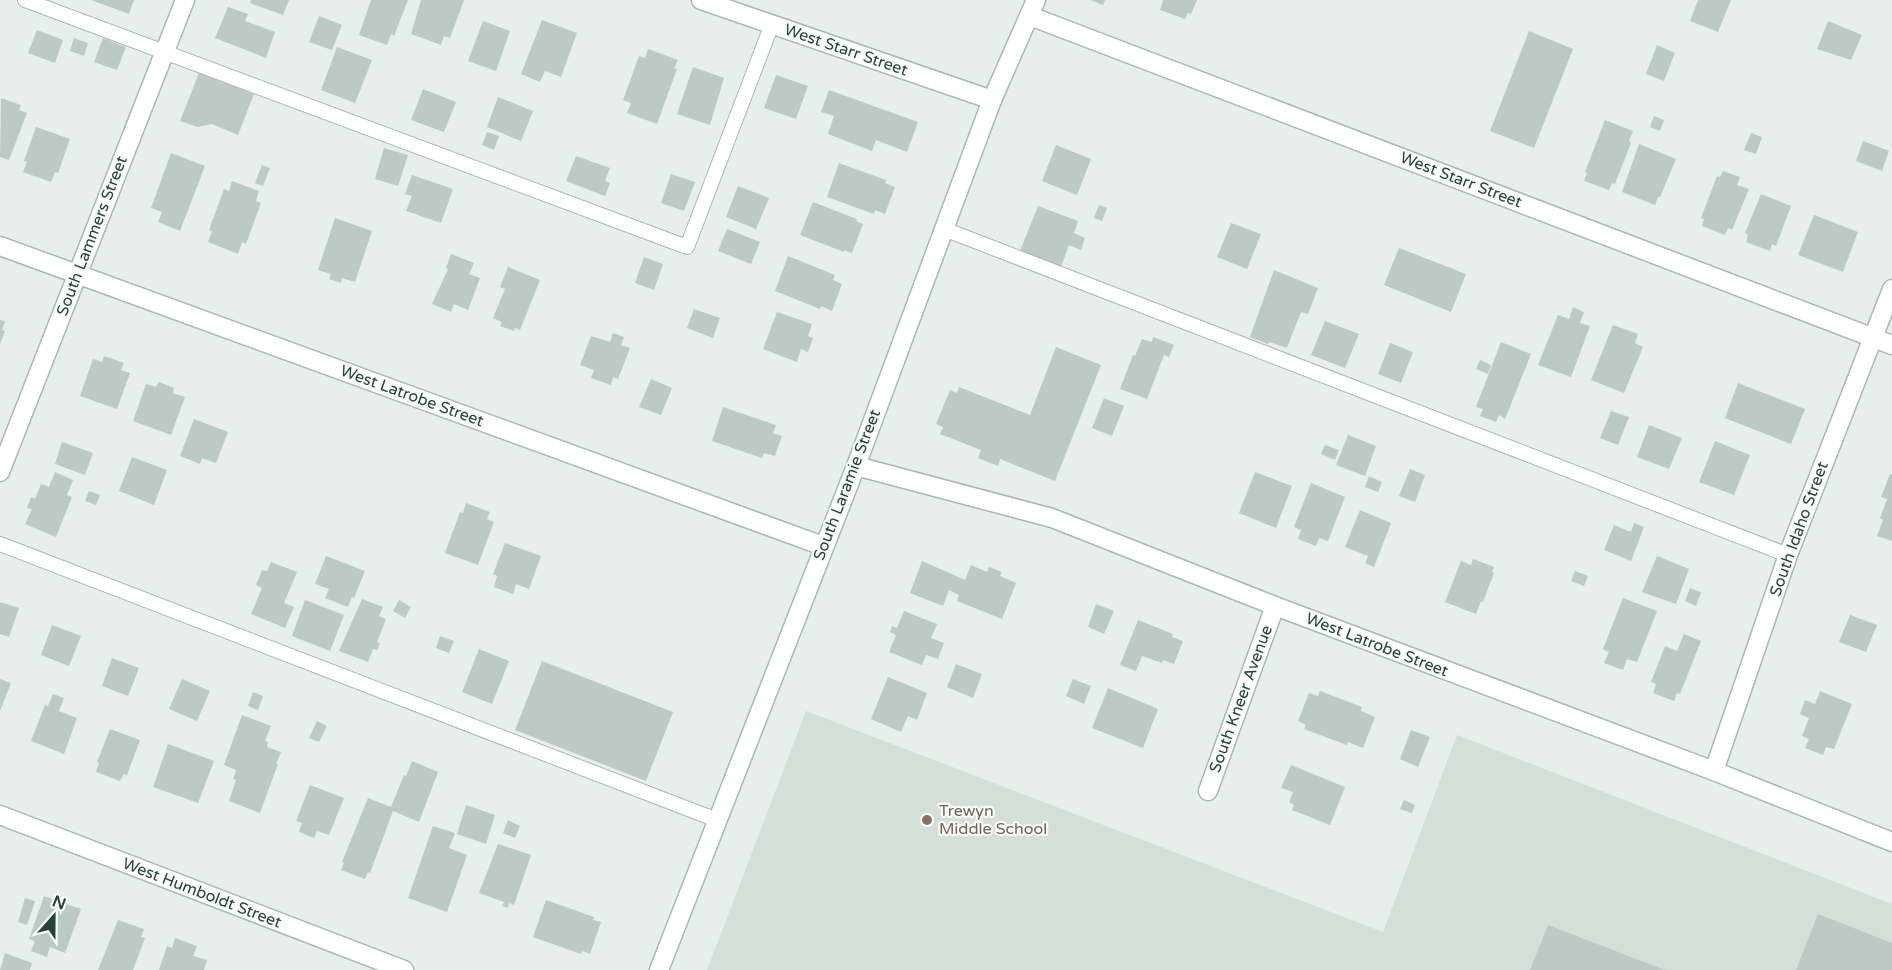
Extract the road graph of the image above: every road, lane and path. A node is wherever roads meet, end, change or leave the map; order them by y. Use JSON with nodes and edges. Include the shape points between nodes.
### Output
{"nodes":[{"id":1,"x":25,"y":0,"type":"edge"},
{"id":2,"x":184,"y":0,"type":"edge"},
{"id":3,"x":701,"y":0,"type":"edge"},
{"id":4,"x":1033,"y":8,"type":"edge"},
{"id":5,"x":772,"y":24,"type":"junction"},
{"id":6,"x":164,"y":52,"type":"junction"},
{"id":7,"x":992,"y":100,"type":"junction"},
{"id":8,"x":944,"y":229,"type":"junction"},
{"id":9,"x":0,"y":246,"type":"edge"},
{"id":10,"x":76,"y":274,"type":"junction"},
{"id":11,"x":1892,"y":290,"type":"edge"},
{"id":12,"x":1872,"y":337,"type":"junction"},
{"id":13,"x":1892,"y":345,"type":"edge"},
{"id":14,"x":856,"y":466,"type":"junction"},
{"id":15,"x":0,"y":472,"type":"edge"},
{"id":16,"x":0,"y":544,"type":"edge"},
{"id":17,"x":824,"y":546,"type":"junction"},
{"id":18,"x":1788,"y":555,"type":"junction"},
{"id":19,"x":1275,"y":606,"type":"junction"},
{"id":20,"x":1714,"y":771,"type":"junction"},
{"id":21,"x":1208,"y":791,"type":"dead end"},
{"id":22,"x":0,"y":815,"type":"edge"},
{"id":23,"x":717,"y":820,"type":"junction"},
{"id":24,"x":1892,"y":842,"type":"edge"},
{"id":25,"x":382,"y":966,"type":"edge"},
{"id":26,"x":404,"y":970,"type":"edge"},
{"id":27,"x":659,"y":970,"type":"edge"}],
"edges":[{"from":1,"to":6,"type":"lane"},
{"from":2,"to":6,"type":"street","name":"South Lammers Street"},
{"from":3,"to":5,"type":"street","name":"West Starr Street"},
{"from":4,"to":7,"type":"street","name":"South Laramie Street"},
{"from":4,"to":12,"type":"street","name":"West Starr Street"},
{"from":5,"to":6,"type":"lane","via":[[687,247]]},
{"from":5,"to":7,"type":"street","name":"West Starr Street"},
{"from":6,"to":10,"type":"street","name":"South Lammers Street"},
{"from":7,"to":8,"type":"street","name":"South Laramie Street"},
{"from":8,"to":14,"type":"street","name":"South Laramie Street"},
{"from":8,"to":18,"type":"lane"},
{"from":9,"to":10,"type":"street","name":"West Latrobe Street"},
{"from":10,"to":15,"type":"street","name":"South Lammers Street"},
{"from":10,"to":17,"type":"street","name":"West Latrobe Street"},
{"from":11,"to":12,"type":"street","name":"South Idaho Street"},
{"from":12,"to":13,"type":"street","name":"West Starr Street"},
{"from":12,"to":18,"type":"street","name":"South Idaho Street"},
{"from":14,"to":17,"type":"street","name":"South Laramie Street"},
{"from":14,"to":19,"type":"street","name":"West Latrobe Street","via":[[1052,518]]},
{"from":16,"to":23,"type":"lane"},
{"from":17,"to":23,"type":"street","name":"South Laramie Street"},
{"from":18,"to":20,"type":"street","name":"South Idaho Street"},
{"from":19,"to":20,"type":"street","name":"West Latrobe Street"},
{"from":19,"to":21,"type":"street","name":"South Kneer Avenue"},
{"from":20,"to":24,"type":"street","name":"West Latrobe Street"},
{"from":22,"to":25,"type":"street","name":"West Humboldt Street"},
{"from":23,"to":27,"type":"street","name":"South Laramie Street"},
{"from":25,"to":26,"type":"street","name":"West Humboldt Street"}]}
